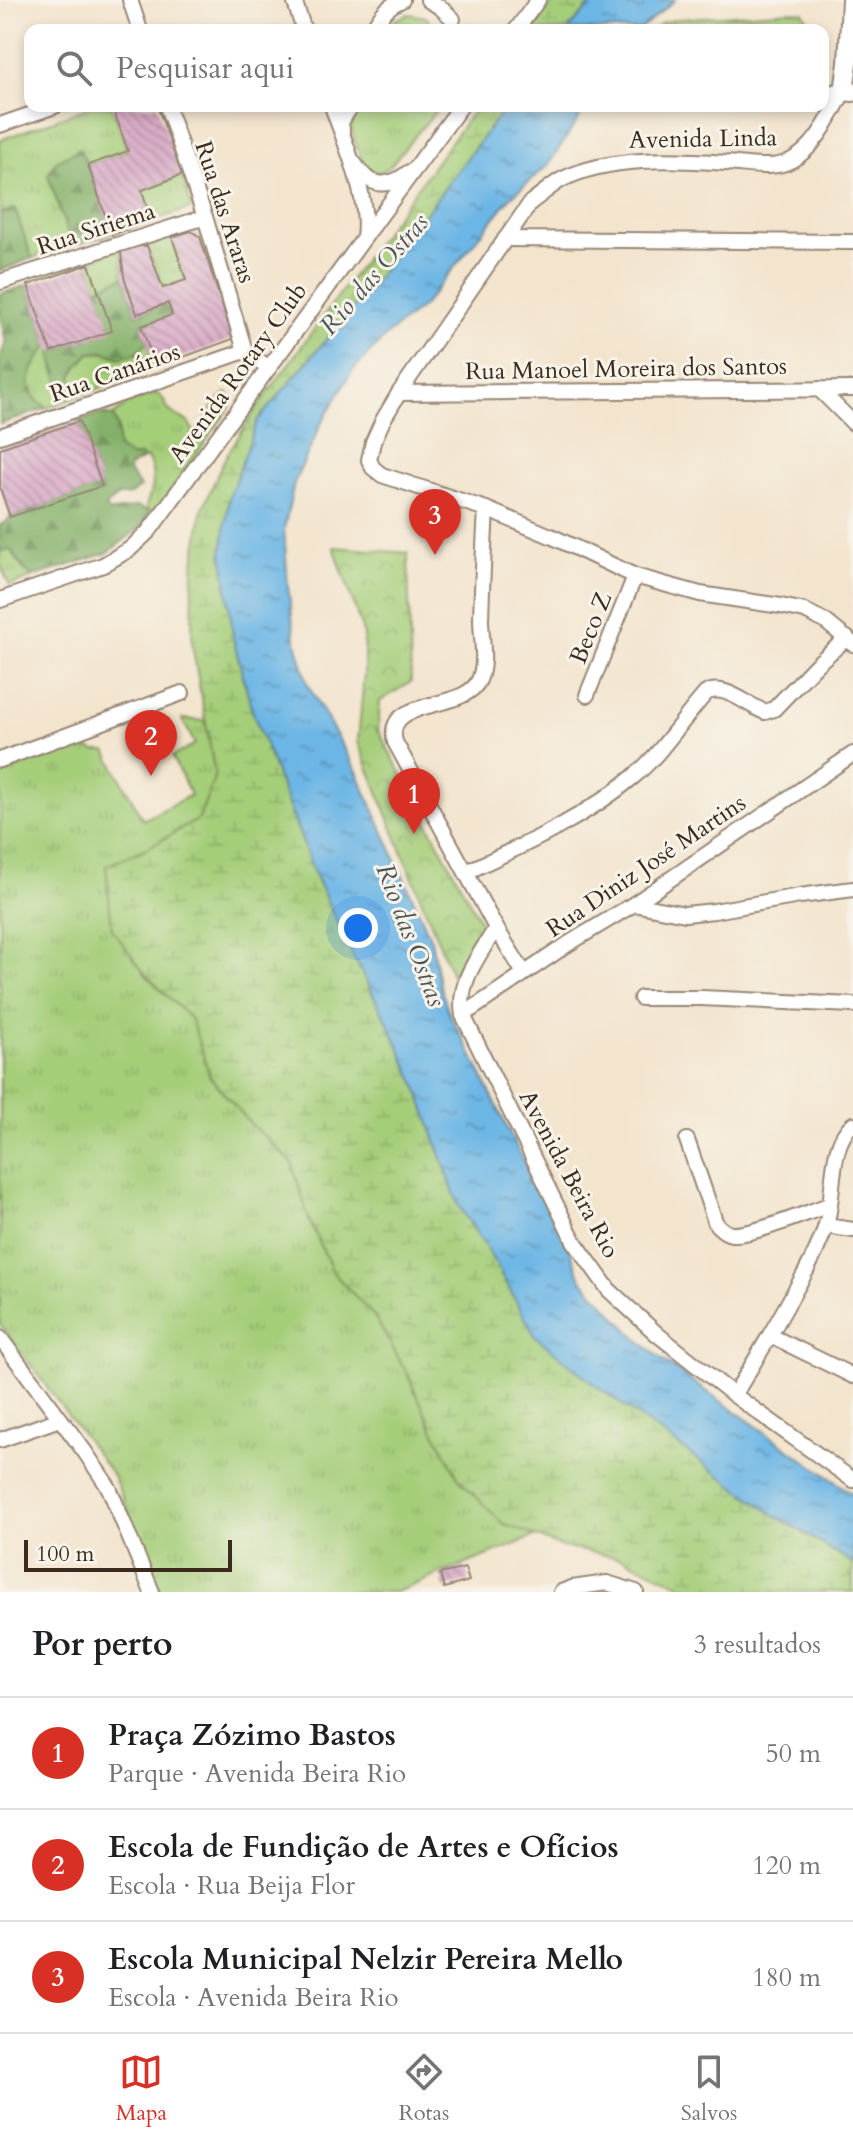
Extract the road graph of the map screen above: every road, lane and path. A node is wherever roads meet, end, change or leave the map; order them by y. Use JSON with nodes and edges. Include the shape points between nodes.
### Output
{"nodes":[{"id":1,"x":130,"y":0,"type":"edge"},
{"id":2,"x":294,"y":0,"type":"edge"},
{"id":3,"x":402,"y":0,"type":"edge"},
{"id":4,"x":428,"y":0,"type":"edge"},
{"id":5,"x":446,"y":0,"type":"edge"},
{"id":6,"x":538,"y":0,"type":"edge"},
{"id":7,"x":851,"y":0,"type":"edge"},
{"id":8,"x":138,"y":24,"type":"edge"},
{"id":9,"x":302,"y":24,"type":"edge"},
{"id":10,"x":376,"y":24,"type":"edge"},
{"id":11,"x":453,"y":24,"type":"edge"},
{"id":12,"x":454,"y":24,"type":"edge"},
{"id":13,"x":520,"y":24,"type":"edge"},
{"id":14,"x":848,"y":92,"type":"edge"},
{"id":15,"x":38,"y":112,"type":"edge"},
{"id":16,"x":169,"y":112,"type":"edge"},
{"id":17,"x":334,"y":112,"type":"edge"},
{"id":18,"x":347,"y":112,"type":"edge"},
{"id":19,"x":457,"y":112,"type":"edge"},
{"id":20,"x":0,"y":125,"type":"edge"},
{"id":21,"x":342,"y":134,"type":"junction"},
{"id":22,"x":350,"y":155,"type":"junction"},
{"id":23,"x":422,"y":159,"type":"junction"},
{"id":24,"x":205,"y":217,"type":"junction"},
{"id":25,"x":505,"y":239,"type":"junction"},
{"id":26,"x":363,"y":240,"type":"junction"},
{"id":27,"x":853,"y":242,"type":"edge"},
{"id":28,"x":0,"y":282,"type":"edge"},
{"id":29,"x":245,"y":351,"type":"junction"},
{"id":30,"x":269,"y":368,"type":"junction"},
{"id":31,"x":819,"y":389,"type":"junction"},
{"id":32,"x":853,"y":389,"type":"edge"},
{"id":33,"x":399,"y":393,"type":"junction"},
{"id":34,"x":853,"y":423,"type":"edge"},
{"id":35,"x":0,"y":436,"type":"edge"},
{"id":36,"x":486,"y":509,"type":"junction"},
{"id":37,"x":635,"y":576,"type":"junction"},
{"id":38,"x":0,"y":600,"type":"edge"},
{"id":39,"x":850,"y":641,"type":"edge"},
{"id":40,"x":182,"y":693,"type":"dead end"},
{"id":41,"x":587,"y":695,"type":"dead end"},
{"id":42,"x":853,"y":754,"type":"edge"},
{"id":43,"x":0,"y":760,"type":"edge"},
{"id":44,"x":466,"y":872,"type":"junction"},
{"id":45,"x":853,"y":889,"type":"edge"},
{"id":46,"x":634,"y":904,"type":"junction"},
{"id":47,"x":496,"y":928,"type":"junction"},
{"id":48,"x":524,"y":973,"type":"junction"},
{"id":49,"x":641,"y":998,"type":"dead end"},
{"id":50,"x":853,"y":1005,"type":"edge"},
{"id":51,"x":463,"y":1015,"type":"junction"},
{"id":52,"x":853,"y":1124,"type":"edge"},
{"id":53,"x":687,"y":1140,"type":"dead end"},
{"id":54,"x":829,"y":1205,"type":"junction"},
{"id":55,"x":826,"y":1226,"type":"junction"},
{"id":56,"x":853,"y":1230,"type":"edge"},
{"id":57,"x":771,"y":1336,"type":"junction"},
{"id":58,"x":0,"y":1338,"type":"edge"},
{"id":59,"x":853,"y":1376,"type":"edge"},
{"id":60,"x":734,"y":1395,"type":"junction"},
{"id":61,"x":60,"y":1419,"type":"junction"},
{"id":62,"x":0,"y":1440,"type":"edge"},
{"id":63,"x":853,"y":1480,"type":"edge"},
{"id":64,"x":152,"y":1592,"type":"edge"},
{"id":65,"x":561,"y":1592,"type":"edge"},
{"id":66,"x":636,"y":1592,"type":"edge"}],
"edges":[{"from":1,"to":8,"type":"street"},
{"from":2,"to":9,"type":"street"},
{"from":3,"to":10,"type":"street"},
{"from":4,"to":11,"type":"street"},
{"from":5,"to":12,"type":"street"},
{"from":6,"to":13,"type":"street"},
{"from":7,"to":14,"type":"street","name":"Avenida Linda"},
{"from":14,"to":25,"type":"street","name":"Avenida Linda","via":[[794,160],[777,166],[676,159],[585,171],[531,202]]},
{"from":15,"to":20,"type":"street"},
{"from":16,"to":24,"type":"street","name":"Rua das Araras"},
{"from":17,"to":21,"type":"street"},
{"from":18,"to":21,"type":"street"},
{"from":19,"to":23,"type":"street","name":"Avenida Rotary Club"},
{"from":21,"to":22,"type":"street"},
{"from":22,"to":23,"type":"street","via":[[365,177],[380,184],[398,180]]},
{"from":22,"to":26,"type":"street","via":[[365,215]]},
{"from":23,"to":26,"type":"street","name":"Avenida Rotary Club"},
{"from":24,"to":28,"type":"street","name":"Rua Siriema"},
{"from":24,"to":29,"type":"street","name":"Rua das Araras"},
{"from":25,"to":27,"type":"street"},
{"from":25,"to":33,"type":"street","name":"Avenida Linda"},
{"from":26,"to":30,"type":"street","name":"Avenida Rotary Club"},
{"from":29,"to":30,"type":"street"},
{"from":29,"to":35,"type":"street","name":"Rua Canários"},
{"from":30,"to":38,"type":"street","name":"Avenida Rotary Club","via":[[130,549],[103,565]]},
{"from":31,"to":32,"type":"street","name":"Rua Manoel Moreira dos Santos"},
{"from":31,"to":33,"type":"street","name":"Rua Manoel Moreira dos Santos"},
{"from":31,"to":34,"type":"street"},
{"from":33,"to":36,"type":"street","name":"Avenida Linda","via":[[370,453],[373,468]]},
{"from":36,"to":37,"type":"street"},
{"from":36,"to":44,"type":"street","via":[[478,682],[456,699],[408,712],[392,731]]},
{"from":37,"to":39,"type":"street","via":[[700,594],[805,611]]},
{"from":37,"to":41,"type":"street","name":"Beco Z"},
{"from":39,"to":44,"type":"street","via":[[817,664],[774,709],[765,712],[723,690],[706,693],[634,776],[556,829]]},
{"from":40,"to":43,"type":"street"},
{"from":42,"to":46,"type":"street","name":"Rua Diniz José Martins"},
{"from":44,"to":47,"type":"street"},
{"from":45,"to":46,"type":"street","via":[[685,914]]},
{"from":46,"to":48,"type":"street","name":"Rua Diniz José Martins"},
{"from":47,"to":48,"type":"street"},
{"from":47,"to":51,"type":"street","via":[[463,988]]},
{"from":48,"to":51,"type":"street","name":"Rua Diniz José Martins"},
{"from":49,"to":50,"type":"street"},
{"from":51,"to":60,"type":"street","name":"Avenida Beira Rio","via":[[574,1241],[609,1290]]},
{"from":52,"to":54,"type":"street","via":[[836,1156]]},
{"from":53,"to":54,"type":"street","via":[[716,1224],[725,1232],[757,1229]]},
{"from":54,"to":55,"type":"street"},
{"from":55,"to":56,"type":"street"},
{"from":55,"to":57,"type":"street"},
{"from":57,"to":59,"type":"street"},
{"from":57,"to":60,"type":"street"},
{"from":58,"to":61,"type":"street"},
{"from":60,"to":63,"type":"street","name":"Avenida Beira Rio"},
{"from":61,"to":62,"type":"street"},
{"from":61,"to":64,"type":"street","via":[[109,1488]]},
{"from":65,"to":66,"type":"street","via":[[607,1583]]}]}
